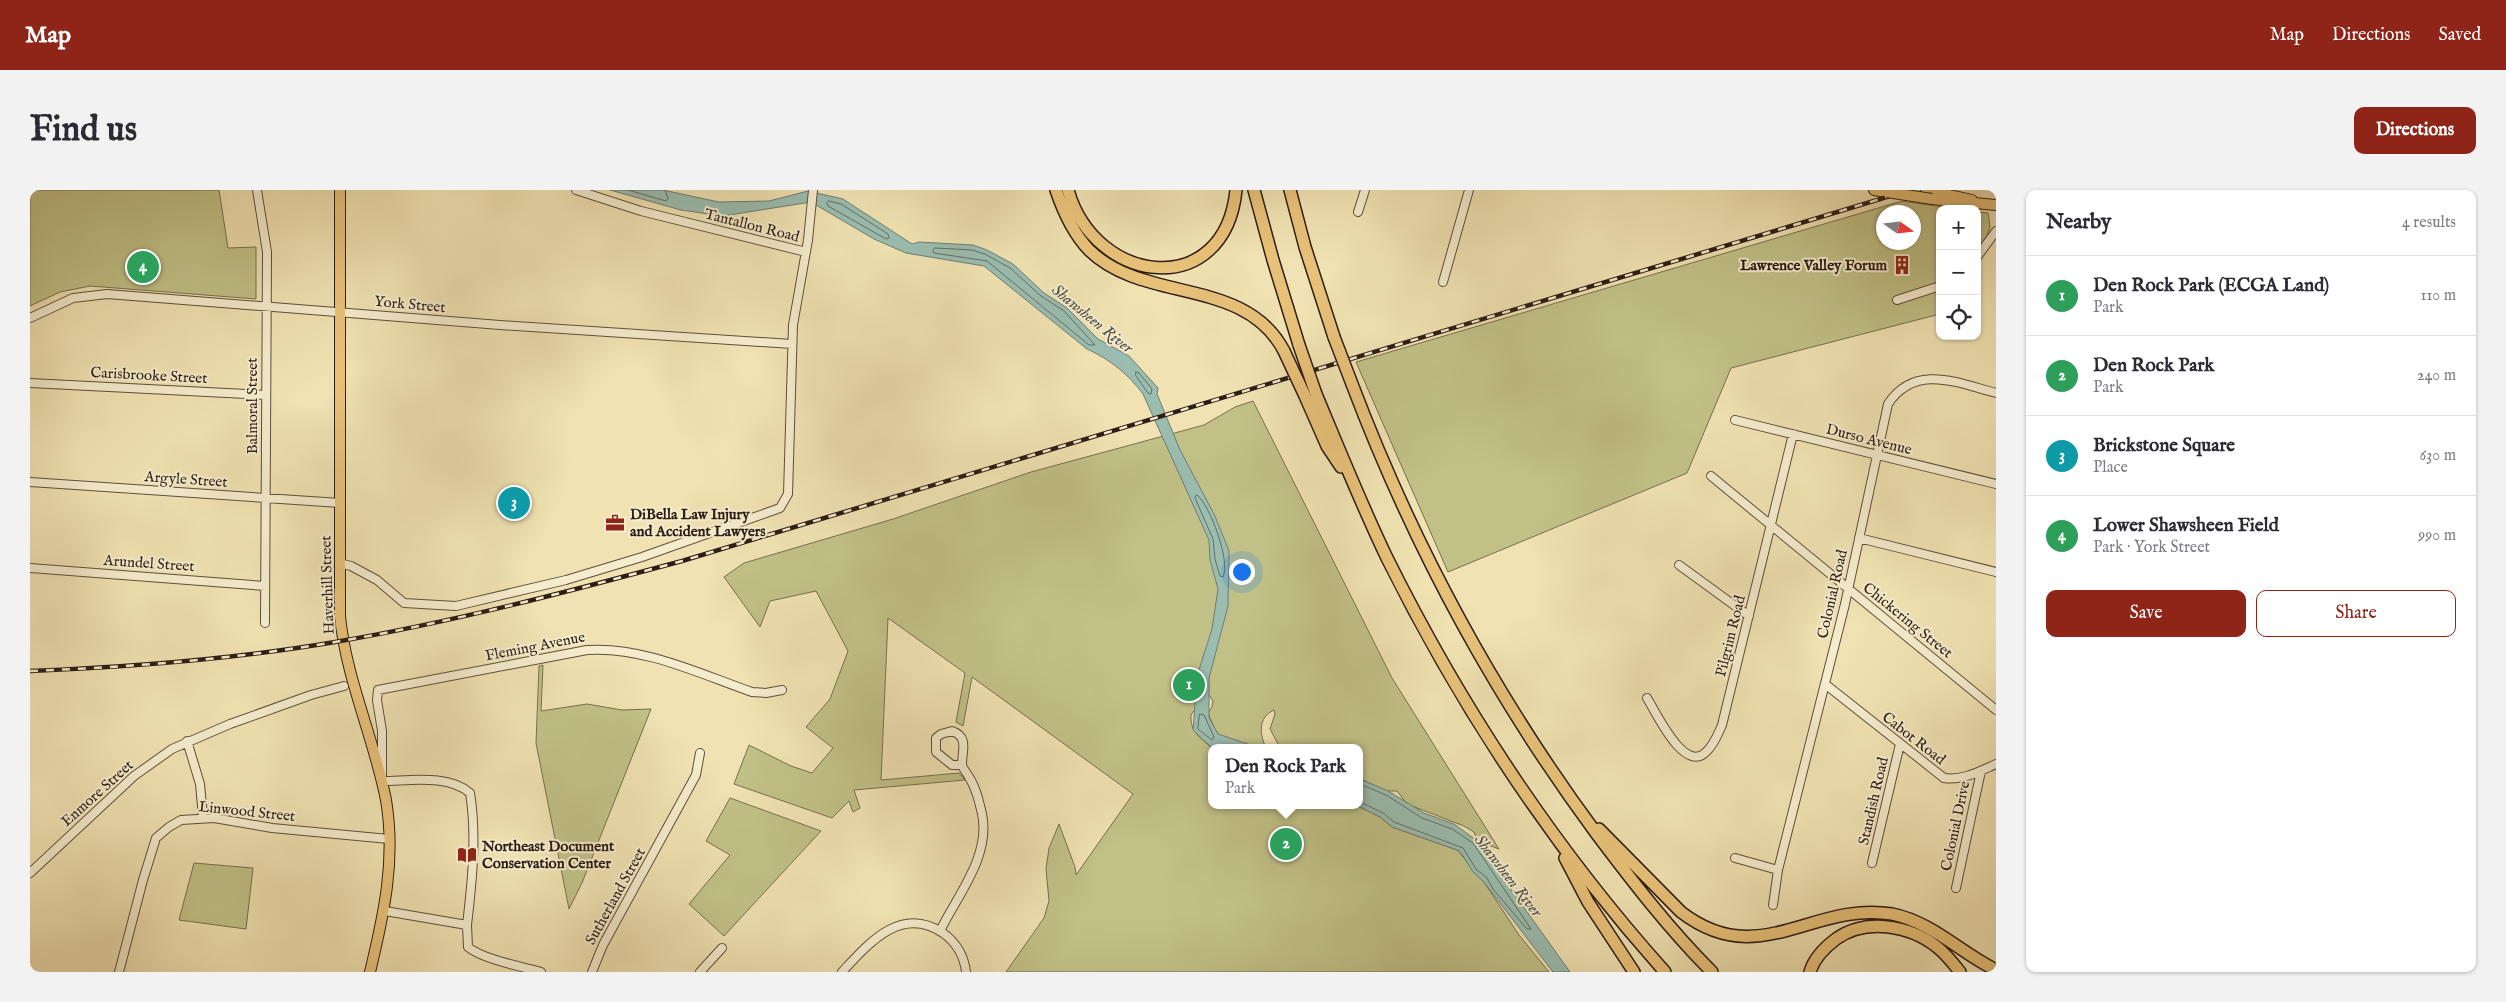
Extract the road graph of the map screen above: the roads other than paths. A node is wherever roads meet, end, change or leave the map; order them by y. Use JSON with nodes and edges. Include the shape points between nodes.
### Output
{"nodes":[{"id":1,"x":257,"y":190,"type":"edge"},
{"id":2,"x":340,"y":190,"type":"edge"},
{"id":3,"x":576,"y":190,"type":"edge"},
{"id":4,"x":813,"y":190,"type":"edge"},
{"id":5,"x":1056,"y":190,"type":"edge"},
{"id":6,"x":1068,"y":190,"type":"edge"},
{"id":7,"x":1236,"y":190,"type":"edge"},
{"id":8,"x":1254,"y":190,"type":"edge"},
{"id":9,"x":1290,"y":190,"type":"edge"},
{"id":10,"x":1365,"y":190,"type":"edge"},
{"id":11,"x":1469,"y":190,"type":"edge"},
{"id":12,"x":1874,"y":190,"type":"edge"},
{"id":13,"x":1932,"y":194,"type":"edge"},
{"id":14,"x":1996,"y":205,"type":"edge"},
{"id":15,"x":1358,"y":212,"type":"dead end"},
{"id":16,"x":1996,"y":231,"type":"edge"},
{"id":17,"x":1981,"y":251,"type":"edge"},
{"id":18,"x":806,"y":252,"type":"junction"},
{"id":19,"x":1443,"y":282,"type":"dead end"},
{"id":20,"x":1936,"y":287,"type":"edge"},
{"id":21,"x":1897,"y":300,"type":"dead end"},
{"id":22,"x":266,"y":307,"type":"junction"},
{"id":23,"x":340,"y":312,"type":"junction"},
{"id":24,"x":30,"y":318,"type":"edge"},
{"id":25,"x":792,"y":344,"type":"junction"},
{"id":26,"x":30,"y":383,"type":"edge"},
{"id":27,"x":1996,"y":392,"type":"edge"},
{"id":28,"x":266,"y":395,"type":"junction"},
{"id":29,"x":1311,"y":395,"type":"junction"},
{"id":30,"x":1735,"y":420,"type":"dead end"},
{"id":31,"x":1793,"y":434,"type":"junction"},
{"id":32,"x":1877,"y":455,"type":"junction"},
{"id":33,"x":1710,"y":476,"type":"dead end"},
{"id":34,"x":30,"y":482,"type":"edge"},
{"id":35,"x":1996,"y":484,"type":"edge"},
{"id":36,"x":266,"y":498,"type":"junction"},
{"id":37,"x":340,"y":503,"type":"junction"},
{"id":38,"x":1771,"y":526,"type":"junction"},
{"id":39,"x":1859,"y":538,"type":"junction"},
{"id":40,"x":339,"y":563,"type":"junction"},
{"id":41,"x":1679,"y":565,"type":"dead end"},
{"id":42,"x":30,"y":568,"type":"edge"},
{"id":43,"x":1996,"y":572,"type":"edge"},
{"id":44,"x":265,"y":586,"type":"junction"},
{"id":45,"x":1848,"y":589,"type":"junction"},
{"id":46,"x":1749,"y":616,"type":"junction"},
{"id":47,"x":265,"y":622,"type":"dead end"},
{"id":48,"x":1825,"y":684,"type":"junction"},
{"id":49,"x":344,"y":686,"type":"dead end"},
{"id":50,"x":782,"y":690,"type":"dead end"},
{"id":51,"x":1647,"y":698,"type":"dead end"},
{"id":52,"x":1996,"y":710,"type":"edge"},
{"id":53,"x":187,"y":741,"type":"junction"},
{"id":54,"x":1900,"y":744,"type":"junction"},
{"id":55,"x":700,"y":753,"type":"dead end"},
{"id":56,"x":1996,"y":764,"type":"edge"},
{"id":57,"x":962,"y":765,"type":"junction"},
{"id":58,"x":1981,"y":770,"type":"junction"},
{"id":59,"x":382,"y":781,"type":"junction"},
{"id":60,"x":1582,"y":814,"type":"junction"},
{"id":61,"x":203,"y":817,"type":"junction"},
{"id":62,"x":389,"y":840,"type":"junction"},
{"id":63,"x":1560,"y":844,"type":"junction"},
{"id":64,"x":1735,"y":858,"type":"dead end"},
{"id":65,"x":1872,"y":863,"type":"dead end"},
{"id":66,"x":1778,"y":870,"type":"junction"},
{"id":67,"x":30,"y":873,"type":"edge"},
{"id":68,"x":1956,"y":888,"type":"dead end"},
{"id":69,"x":1773,"y":905,"type":"dead end"},
{"id":70,"x":385,"y":911,"type":"junction"},
{"id":71,"x":467,"y":925,"type":"junction"},
{"id":72,"x":940,"y":931,"type":"junction"},
{"id":73,"x":722,"y":948,"type":"dead end"},
{"id":74,"x":504,"y":962,"type":"junction"},
{"id":75,"x":1995,"y":970,"type":"edge"},
{"id":76,"x":119,"y":972,"type":"edge"},
{"id":77,"x":370,"y":972,"type":"edge"},
{"id":78,"x":502,"y":972,"type":"edge"},
{"id":79,"x":541,"y":972,"type":"edge"},
{"id":80,"x":592,"y":972,"type":"edge"},
{"id":81,"x":700,"y":972,"type":"edge"},
{"id":82,"x":842,"y":972,"type":"edge"},
{"id":83,"x":966,"y":972,"type":"edge"},
{"id":84,"x":1634,"y":972,"type":"edge"},
{"id":85,"x":1665,"y":972,"type":"edge"},
{"id":86,"x":1712,"y":972,"type":"edge"},
{"id":87,"x":1810,"y":972,"type":"edge"},
{"id":88,"x":1960,"y":972,"type":"edge"}],
"edges":[{"from":1,"to":22,"type":"street","name":"Balmoral Street","via":[[266,252]]},
{"from":2,"to":23,"type":"main road","name":"Haverhill Street"},
{"from":3,"to":18,"type":"street","name":"Tantallon Road","via":[[650,213]]},
{"from":4,"to":18,"type":"street"},
{"from":5,"to":29,"type":"highway","bridge":true,"via":[[1077,235],[1105,263],[1132,276],[1237,305],[1256,317],[1284,351]]},
{"from":6,"to":7,"type":"highway","via":[[1085,226],[1104,246],[1136,264],[1161,269],[1187,264],[1211,246],[1228,221]]},
{"from":8,"to":29,"type":"highway","bridge":true},
{"from":9,"to":60,"type":"highway","bridge":true,"via":[[1334,337],[1378,452],[1440,584],[1475,648]]},
{"from":10,"to":15,"type":"street"},
{"from":11,"to":19,"type":"street"},
{"from":12,"to":13,"type":"main road","bridge":true},
{"from":13,"to":14,"type":"main road","via":[[1961,203]]},
{"from":16,"to":17,"type":"street"},
{"from":18,"to":25,"type":"street"},
{"from":20,"to":21,"type":"street"},
{"from":22,"to":23,"type":"street","name":"York Street"},
{"from":22,"to":24,"type":"street","name":"York Street","via":[[95,295],[62,302]]},
{"from":22,"to":28,"type":"street","name":"Balmoral Street"},
{"from":23,"to":25,"type":"street","name":"York Street"},
{"from":23,"to":37,"type":"main road","name":"Haverhill Street"},
{"from":25,"to":40,"type":"street","via":[[788,490],[784,504],[776,510],[566,580],[456,606],[404,602],[377,580]]},
{"from":26,"to":28,"type":"street","name":"Carisbrooke Street"},
{"from":27,"to":32,"type":"street","name":"Colonial Road","via":[[1939,379],[1916,381],[1904,386],[1888,404]]},
{"from":28,"to":36,"type":"street","name":"Balmoral Street"},
{"from":29,"to":63,"type":"highway","via":[[1327,446],[1353,482],[1412,607],[1489,740]]},
{"from":30,"to":31,"type":"street","name":"Durso Avenue"},
{"from":31,"to":32,"type":"street","name":"Durso Avenue"},
{"from":31,"to":38,"type":"street","name":"Pilgrim Road"},
{"from":32,"to":35,"type":"street","name":"Durso Avenue"},
{"from":32,"to":39,"type":"street","name":"Colonial Road"},
{"from":33,"to":38,"type":"street","name":"Chickering Street"},
{"from":34,"to":36,"type":"street","name":"Argyle Street"},
{"from":36,"to":37,"type":"street","name":"Argyle Street"},
{"from":36,"to":44,"type":"street","name":"Balmoral Street"},
{"from":37,"to":40,"type":"main road","name":"Haverhill Street"},
{"from":38,"to":45,"type":"street","name":"Chickering Street"},
{"from":38,"to":46,"type":"street","name":"Pilgrim Road"},
{"from":39,"to":43,"type":"street"},
{"from":39,"to":45,"type":"street","name":"Colonial Road"},
{"from":40,"to":59,"type":"main road","name":"Haverhill Street","via":[[340,616],[348,664]]},
{"from":41,"to":46,"type":"street"},
{"from":42,"to":44,"type":"street","name":"Arundel Street"},
{"from":44,"to":47,"type":"street","name":"Balmoral Street"},
{"from":45,"to":48,"type":"street","name":"Colonial Road"},
{"from":45,"to":52,"type":"street","name":"Chickering Street"},
{"from":46,"to":51,"type":"street","name":"Pilgrim Road","via":[[1722,725],[1706,752],[1693,755],[1680,750]]},
{"from":48,"to":54,"type":"street","name":"Cabot Road"},
{"from":48,"to":66,"type":"street","name":"Colonial Road"},
{"from":49,"to":53,"type":"street","name":"Enmore Street"},
{"from":50,"to":59,"type":"street","name":"Fleming Avenue","via":[[752,692],[655,659],[604,648],[378,690]]},
{"from":53,"to":61,"type":"street","via":[[200,784]]},
{"from":53,"to":67,"type":"street","name":"Enmore Street","via":[[134,776]]},
{"from":54,"to":58,"type":"street","name":"Cabot Road","via":[[1944,778],[1954,780]]},
{"from":54,"to":65,"type":"street","name":"Standish Road"},
{"from":55,"to":80,"type":"street","name":"Sutherland Street","via":[[696,775],[603,945]]},
{"from":56,"to":58,"type":"street","name":"Cabot Road"},
{"from":57,"to":57,"type":"street","via":[[941,758],[936,752],[936,738],[952,731],[961,737],[964,744]]},
{"from":57,"to":72,"type":"street","via":[[979,800],[981,844],[974,868]]},
{"from":58,"to":68,"type":"street","name":"Colonial Drive"},
{"from":59,"to":62,"type":"main road","name":"Haverhill Street"},
{"from":59,"to":71,"type":"street","via":[[437,781],[461,786],[470,793],[473,879]]},
{"from":60,"to":75,"type":"highway","via":[[1681,912],[1714,934],[1752,941],[1870,912],[1893,915],[1929,928]]},
{"from":60,"to":86,"type":"highway","via":[[1640,890]]},
{"from":61,"to":62,"type":"street","name":"Linwood Street"},
{"from":61,"to":76,"type":"street","name":"Linwood Street","via":[[181,820],[156,838]]},
{"from":62,"to":70,"type":"main road","name":"Haverhill Street","via":[[389,885]]},
{"from":63,"to":84,"type":"highway","via":[[1588,902]]},
{"from":63,"to":85,"type":"highway"},
{"from":64,"to":66,"type":"street"},
{"from":66,"to":69,"type":"street","name":"Colonial Road"},
{"from":70,"to":71,"type":"street"},
{"from":70,"to":77,"type":"main road","name":"Haverhill Street"},
{"from":71,"to":74,"type":"street","via":[[468,947]]},
{"from":72,"to":82,"type":"street","via":[[933,926],[919,924],[889,929],[868,944]]},
{"from":72,"to":83,"type":"street","via":[[960,950]]},
{"from":73,"to":81,"type":"street"},
{"from":74,"to":78,"type":"street"},
{"from":74,"to":79,"type":"street"},
{"from":87,"to":88,"type":"highway","via":[[1822,952],[1840,936],[1851,930],[1879,926],[1906,931],[1929,941],[1948,956]]}]}
